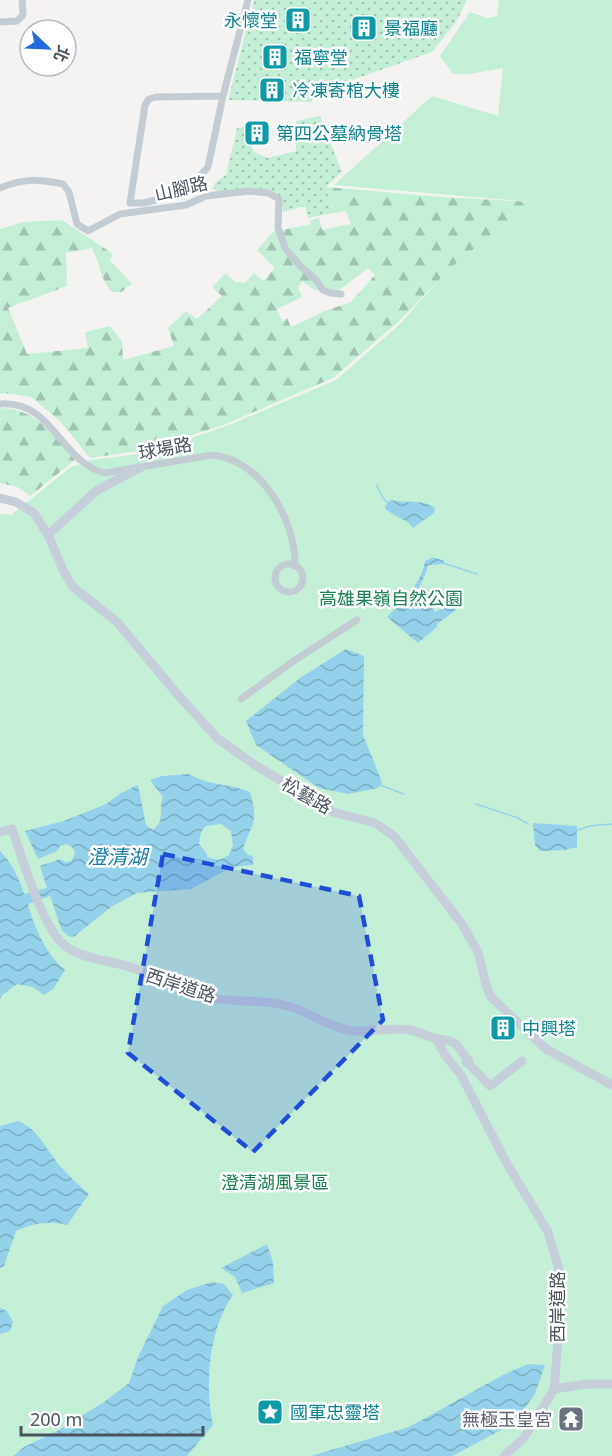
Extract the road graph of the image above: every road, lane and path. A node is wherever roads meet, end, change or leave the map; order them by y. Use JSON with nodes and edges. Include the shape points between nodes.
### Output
{"nodes":[{"id":1,"x":21,"y":0,"type":"edge"},
{"id":2,"x":248,"y":0,"type":"edge"},
{"id":3,"x":0,"y":22,"type":"edge"},
{"id":4,"x":223,"y":96,"type":"junction"},
{"id":5,"x":0,"y":188,"type":"edge"},
{"id":6,"x":341,"y":294,"type":"dead end"},
{"id":7,"x":0,"y":404,"type":"edge"},
{"id":8,"x":141,"y":467,"type":"junction"},
{"id":9,"x":0,"y":498,"type":"edge"},
{"id":10,"x":39,"y":519,"type":"junction"},
{"id":11,"x":48,"y":535,"type":"junction"},
{"id":12,"x":59,"y":561,"type":"junction"},
{"id":13,"x":295,"y":566,"type":"junction"},
{"id":14,"x":357,"y":620,"type":"dead end"},
{"id":15,"x":241,"y":699,"type":"dead end"},
{"id":16,"x":0,"y":832,"type":"edge"},
{"id":17,"x":436,"y":1039,"type":"junction"},
{"id":18,"x":522,"y":1061,"type":"dead end"},
{"id":19,"x":467,"y":1062,"type":"junction"},
{"id":20,"x":457,"y":1070,"type":"junction"},
{"id":21,"x":612,"y":1085,"type":"edge"},
{"id":22,"x":612,"y":1384,"type":"edge"},
{"id":23,"x":554,"y":1389,"type":"junction"},
{"id":24,"x":504,"y":1456,"type":"edge"}],
"edges":[{"from":1,"to":3,"type":"street","via":[[23,15],[16,21]]},
{"from":2,"to":4,"type":"street"},
{"from":4,"to":4,"type":"street","via":[[208,167],[186,192],[130,203],[149,99]]},
{"from":5,"to":6,"type":"street","name":"山腳路","via":[[37,179],[63,184],[69,192],[77,224],[88,231],[120,214],[186,205],[206,196],[268,193],[279,199],[278,228],[285,248],[323,290]]},
{"from":7,"to":8,"type":"street","name":"球場路","via":[[21,405],[39,416],[95,471]]},
{"from":8,"to":11,"type":"street","via":[[96,491]]},
{"from":8,"to":13,"type":"street","name":"球場路","via":[[212,455],[225,456],[248,468],[279,508],[291,535]]},
{"from":9,"to":10,"type":"street","name":"松藝路","via":[[30,509]]},
{"from":10,"to":11,"type":"street","name":"松藝路"},
{"from":10,"to":12,"type":"street"},
{"from":11,"to":12,"type":"street","name":"松藝路"},
{"from":12,"to":21,"type":"street","name":"松藝路","via":[[73,587],[117,622],[218,738],[333,812],[375,823],[394,836],[462,924],[478,952],[491,997],[546,1049]]},
{"from":13,"to":13,"type":"street","name":"球場路","via":[[285,564],[275,574],[275,584],[282,591],[291,593],[301,585],[303,576]]},
{"from":14,"to":15,"type":"street"},
{"from":16,"to":17,"type":"street","name":"西岸道路","via":[[12,829],[40,907],[52,932],[65,946],[210,998],[281,1005],[354,1031],[409,1030]]},
{"from":17,"to":19,"type":"street","name":"西岸道路","via":[[457,1044]]},
{"from":17,"to":20,"type":"street","name":"西岸道路"},
{"from":18,"to":19,"type":"street","name":"西岸道路","via":[[490,1086]]},
{"from":19,"to":20,"type":"street"},
{"from":20,"to":23,"type":"street","name":"西岸道路","via":[[548,1232],[559,1269]]},
{"from":22,"to":23,"type":"street"},
{"from":23,"to":24,"type":"street","via":[[523,1439]]}]}
